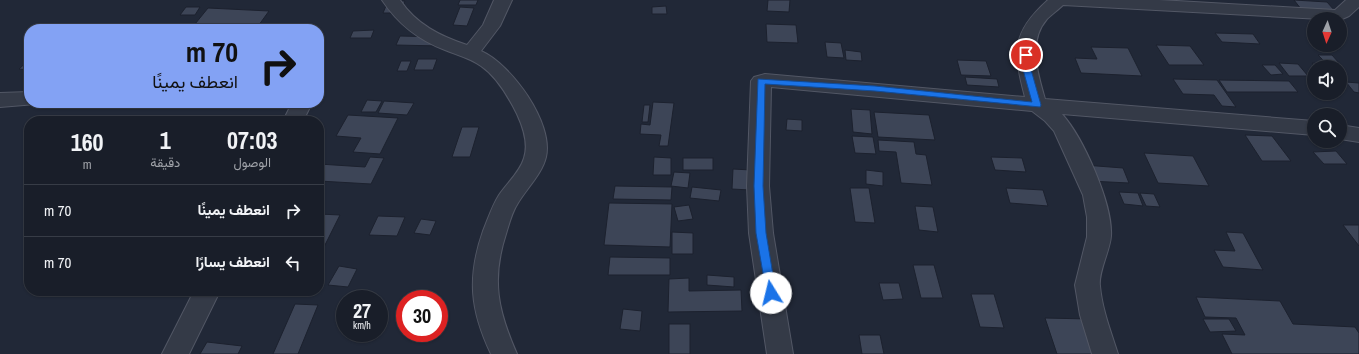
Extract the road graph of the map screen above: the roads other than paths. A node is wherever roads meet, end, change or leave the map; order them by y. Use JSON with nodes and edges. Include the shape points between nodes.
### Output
{"nodes":[{"id":1,"x":390,"y":0,"type":"edge"},
{"id":2,"x":503,"y":0,"type":"edge"},
{"id":3,"x":1058,"y":0,"type":"edge"},
{"id":4,"x":1064,"y":0,"type":"edge"},
{"id":5,"x":1356,"y":0,"type":"edge"},
{"id":6,"x":470,"y":53,"type":"junction"},
{"id":7,"x":24,"y":99,"type":"edge"},
{"id":8,"x":0,"y":100,"type":"edge"},
{"id":9,"x":1037,"y":105,"type":"junction"},
{"id":10,"x":1307,"y":128,"type":"edge"},
{"id":11,"x":1347,"y":133,"type":"edge"},
{"id":12,"x":1359,"y":135,"type":"edge"},
{"id":13,"x":204,"y":296,"type":"edge"},
{"id":14,"x":175,"y":354,"type":"edge"},
{"id":15,"x":504,"y":354,"type":"edge"},
{"id":16,"x":780,"y":354,"type":"edge"},
{"id":17,"x":1105,"y":354,"type":"edge"}],
"edges":[{"from":1,"to":6,"type":"street","via":[[422,33]]},
{"from":2,"to":6,"type":"street","via":[[491,26]]},
{"from":3,"to":9,"type":"street","via":[[1038,18],[1027,42],[1026,66]]},
{"from":4,"to":5,"type":"street","via":[[1338,15]]},
{"from":6,"to":15,"type":"street","via":[[500,73],[531,123],[538,142],[537,155],[507,202],[485,266],[485,300],[492,332]]},
{"from":7,"to":8,"type":"street"},
{"from":9,"to":10,"type":"street"},
{"from":9,"to":16,"type":"street","via":[[761,81],[758,186],[761,233]]},
{"from":9,"to":17,"type":"street","via":[[1063,128],[1094,195],[1099,217],[1099,237],[1087,285],[1094,321]]},
{"from":11,"to":12,"type":"street"},
{"from":13,"to":14,"type":"street"}]}
